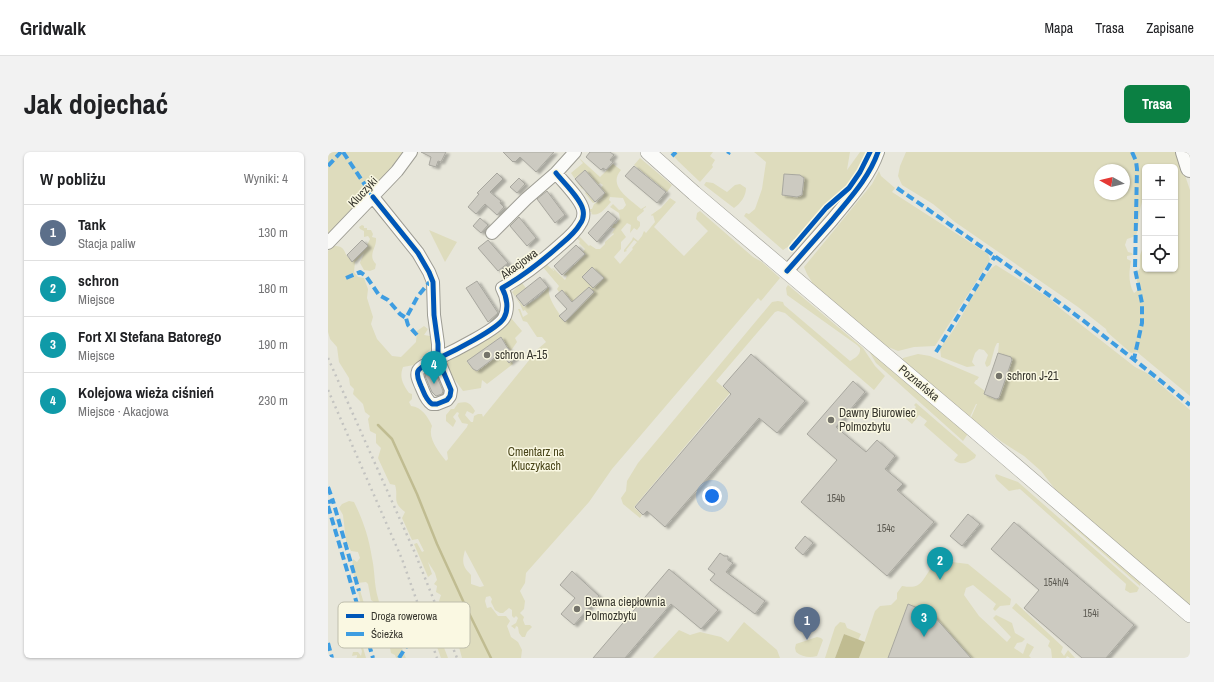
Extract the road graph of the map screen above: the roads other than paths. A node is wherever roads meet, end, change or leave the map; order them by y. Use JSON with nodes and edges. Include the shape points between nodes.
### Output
{"nodes":[{"id":1,"x":411,"y":152,"type":"edge"},
{"id":2,"x":575,"y":152,"type":"edge"},
{"id":3,"x":648,"y":152,"type":"edge"},
{"id":4,"x":878,"y":152,"type":"edge"},
{"id":5,"x":1185,"y":152,"type":"edge"},
{"id":6,"x":1190,"y":168,"type":"edge"},
{"id":7,"x":556,"y":173,"type":"junction"},
{"id":8,"x":373,"y":197,"type":"junction"},
{"id":9,"x":492,"y":232,"type":"dead end"},
{"id":10,"x":328,"y":243,"type":"edge"},
{"id":11,"x":787,"y":271,"type":"junction"},
{"id":12,"x":434,"y":361,"type":"junction"},
{"id":13,"x":1190,"y":615,"type":"edge"}],
"edges":[{"from":1,"to":8,"type":"street","name":"Kluczyki"},
{"from":2,"to":7,"type":"street"},
{"from":3,"to":11,"type":"main road","name":"Poznańska"},
{"from":4,"to":11,"type":"street","via":[[865,179]]},
{"from":5,"to":6,"type":"highway"},
{"from":7,"to":9,"type":"street"},
{"from":7,"to":12,"type":"street","name":"Akacjowa","via":[[582,206],[584,214],[580,225],[536,266],[502,288],[506,297],[506,308],[505,316],[500,322]]},
{"from":8,"to":10,"type":"street","name":"Kluczyki"},
{"from":8,"to":12,"type":"street","via":[[418,253],[433,282],[438,344]]},
{"from":11,"to":13,"type":"main road","name":"Poznańska"},
{"from":12,"to":12,"type":"street","via":[[420,368],[417,374],[427,400],[434,404],[442,403],[449,398],[451,390]]}]}
